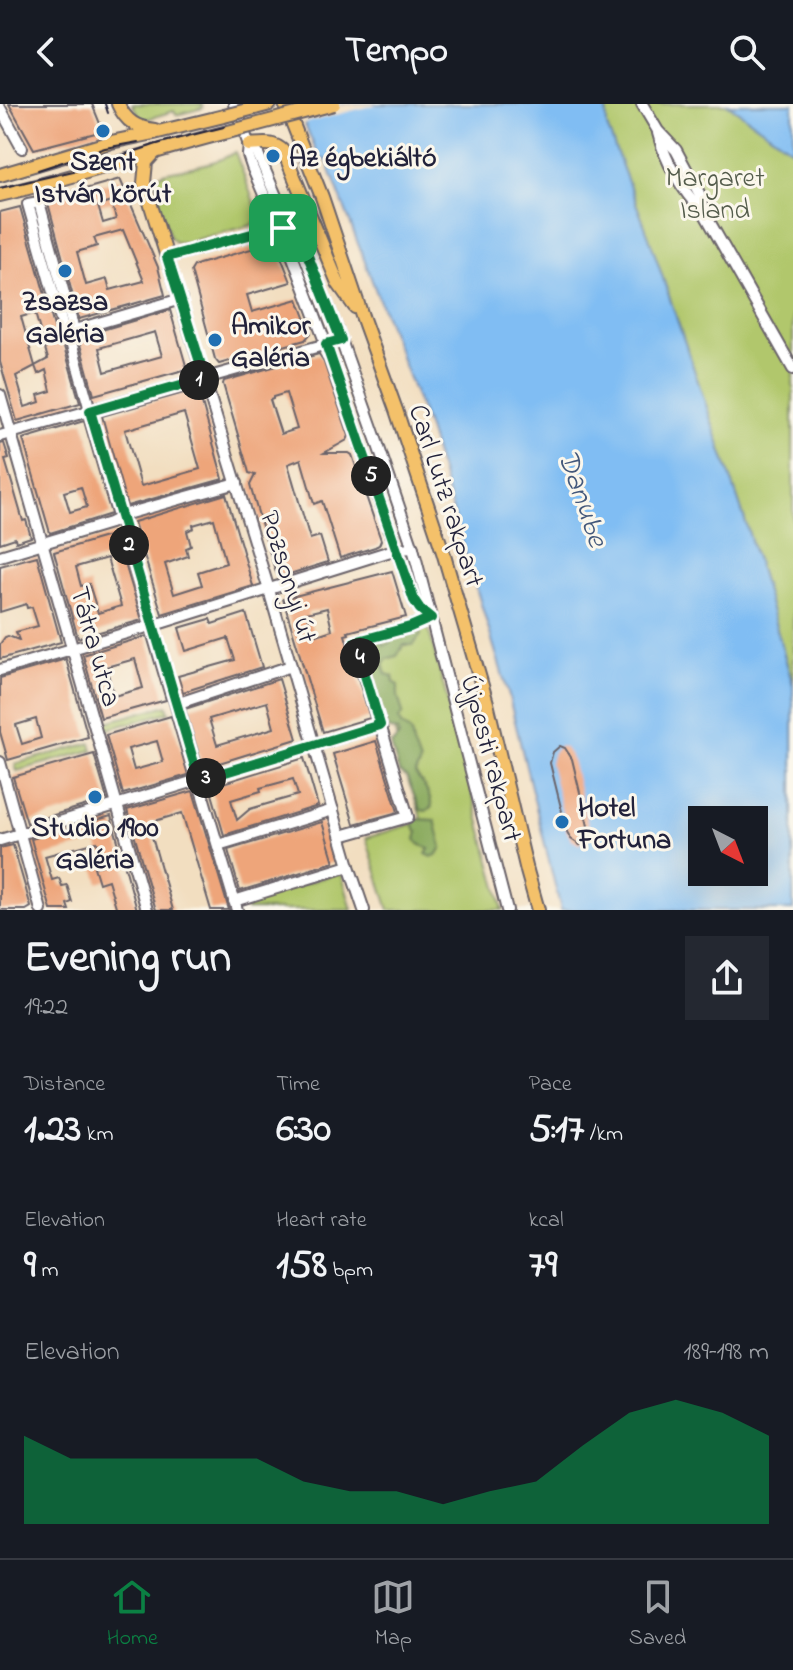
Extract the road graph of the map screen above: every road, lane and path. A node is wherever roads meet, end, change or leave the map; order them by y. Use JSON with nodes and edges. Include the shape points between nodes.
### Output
{"nodes":[{"id":1,"x":118,"y":104,"type":"edge"},
{"id":2,"x":234,"y":104,"type":"edge"},
{"id":3,"x":270,"y":104,"type":"edge"},
{"id":4,"x":285,"y":104,"type":"edge"},
{"id":5,"x":334,"y":104,"type":"edge"},
{"id":6,"x":642,"y":104,"type":"edge"},
{"id":7,"x":0,"y":108,"type":"edge"},
{"id":8,"x":139,"y":131,"type":"junction"},
{"id":9,"x":249,"y":145,"type":"junction"},
{"id":10,"x":22,"y":148,"type":"dead end"},
{"id":11,"x":151,"y":154,"type":"junction"},
{"id":12,"x":0,"y":175,"type":"edge"},
{"id":13,"x":41,"y":185,"type":"junction"},
{"id":14,"x":0,"y":195,"type":"edge"},
{"id":15,"x":278,"y":227,"type":"junction"},
{"id":16,"x":299,"y":233,"type":"junction"},
{"id":17,"x":167,"y":257,"type":"junction"},
{"id":18,"x":181,"y":299,"type":"junction"},
{"id":19,"x":362,"y":316,"type":"junction"},
{"id":20,"x":71,"y":330,"type":"junction"},
{"id":21,"x":341,"y":340,"type":"junction"},
{"id":22,"x":326,"y":344,"type":"junction"},
{"id":23,"x":793,"y":369,"type":"edge"},
{"id":24,"x":205,"y":378,"type":"junction"},
{"id":25,"x":0,"y":395,"type":"edge"},
{"id":26,"x":90,"y":411,"type":"junction"},
{"id":27,"x":6,"y":435,"type":"edge"},
{"id":28,"x":237,"y":483,"type":"junction"},
{"id":29,"x":120,"y":518,"type":"junction"},
{"id":30,"x":42,"y":543,"type":"junction"},
{"id":31,"x":413,"y":548,"type":"junction"},
{"id":32,"x":397,"y":549,"type":"junction"},
{"id":33,"x":0,"y":556,"type":"edge"},
{"id":34,"x":269,"y":590,"type":"junction"},
{"id":35,"x":431,"y":618,"type":"junction"},
{"id":36,"x":153,"y":625,"type":"junction"},
{"id":37,"x":72,"y":649,"type":"junction"},
{"id":38,"x":291,"y":666,"type":"junction"},
{"id":39,"x":0,"y":670,"type":"edge"},
{"id":40,"x":176,"y":704,"type":"junction"},
{"id":41,"x":380,"y":725,"type":"junction"},
{"id":42,"x":315,"y":745,"type":"junction"},
{"id":43,"x":0,"y":762,"type":"edge"},
{"id":44,"x":199,"y":780,"type":"junction"},
{"id":45,"x":117,"y":805,"type":"junction"},
{"id":46,"x":333,"y":810,"type":"junction"},
{"id":47,"x":19,"y":834,"type":"junction"},
{"id":48,"x":341,"y":836,"type":"junction"},
{"id":49,"x":0,"y":840,"type":"edge"},
{"id":50,"x":218,"y":845,"type":"junction"},
{"id":51,"x":349,"y":866,"type":"junction"},
{"id":52,"x":236,"y":906,"type":"edge"},
{"id":53,"x":41,"y":910,"type":"edge"},
{"id":54,"x":147,"y":910,"type":"edge"},
{"id":55,"x":364,"y":910,"type":"edge"},
{"id":56,"x":507,"y":910,"type":"edge"},
{"id":57,"x":538,"y":910,"type":"edge"}],
"edges":[{"from":1,"to":8,"type":"main road"},
{"from":2,"to":9,"type":"street"},
{"from":3,"to":8,"type":"main road","bridge":true,"via":[[167,131]]},
{"from":4,"to":19,"type":"main road","name":"Carl Lutz rakpart"},
{"from":5,"to":11,"type":"main road","bridge":true},
{"from":6,"to":23,"type":"street","via":[[679,179],[705,214]]},
{"from":7,"to":10,"type":"street"},
{"from":8,"to":12,"type":"main road"},
{"from":9,"to":15,"type":"street","name":"Újpesti rakpart","via":[[252,167]]},
{"from":9,"to":16,"type":"street","name":"Újpesti rakpart","via":[[258,154],[285,217]]},
{"from":9,"to":19,"type":"main road","via":[[272,144],[284,152],[338,283]]},
{"from":11,"to":13,"type":"main road"},
{"from":11,"to":17,"type":"main road","via":[[144,183]]},
{"from":13,"to":14,"type":"main road"},
{"from":13,"to":20,"type":"street","via":[[39,202],[28,204],[63,328]]},
{"from":15,"to":16,"type":"street"},
{"from":15,"to":17,"type":"street"},
{"from":15,"to":22,"type":"street","name":"Újpesti rakpart"},
{"from":16,"to":21,"type":"street","name":"Újpesti rakpart"},
{"from":17,"to":18,"type":"street","name":"Pozsonyi út"},
{"from":18,"to":20,"type":"street"},
{"from":18,"to":24,"type":"street","name":"Pozsonyi út"},
{"from":19,"to":57,"type":"main road","name":"Carl Lutz rakpart","via":[[457,599]]},
{"from":20,"to":26,"type":"street"},
{"from":21,"to":22,"type":"street"},
{"from":21,"to":31,"type":"street","name":"Újpesti rakpart"},
{"from":22,"to":24,"type":"street"},
{"from":22,"to":32,"type":"street","name":"Újpesti rakpart"},
{"from":24,"to":26,"type":"street"},
{"from":24,"to":28,"type":"street","name":"Pozsonyi út"},
{"from":25,"to":27,"type":"street","name":"Tátra utca"},
{"from":26,"to":27,"type":"street"},
{"from":26,"to":29,"type":"street"},
{"from":27,"to":30,"type":"street","name":"Tátra utca"},
{"from":28,"to":29,"type":"street"},
{"from":28,"to":34,"type":"street","name":"Pozsonyi út"},
{"from":29,"to":30,"type":"street"},
{"from":29,"to":36,"type":"street"},
{"from":30,"to":33,"type":"street"},
{"from":30,"to":37,"type":"street","name":"Tátra utca"},
{"from":31,"to":32,"type":"street"},
{"from":31,"to":35,"type":"street","name":"Újpesti rakpart"},
{"from":32,"to":34,"type":"street"},
{"from":32,"to":35,"type":"street","name":"Újpesti rakpart","via":[[417,605]]},
{"from":34,"to":36,"type":"street"},
{"from":34,"to":38,"type":"street","name":"Pozsonyi út"},
{"from":35,"to":41,"type":"street","via":[[355,642]]},
{"from":35,"to":56,"type":"street","name":"Újpesti rakpart"},
{"from":36,"to":37,"type":"street"},
{"from":36,"to":40,"type":"street"},
{"from":37,"to":39,"type":"street"},
{"from":37,"to":45,"type":"street","name":"Tátra utca"},
{"from":38,"to":40,"type":"street"},
{"from":38,"to":42,"type":"street","name":"Pozsonyi út"},
{"from":40,"to":44,"type":"street"},
{"from":41,"to":42,"type":"street"},
{"from":41,"to":48,"type":"street","via":[[408,817]]},
{"from":42,"to":44,"type":"street"},
{"from":42,"to":46,"type":"street","name":"Pozsonyi út"},
{"from":43,"to":47,"type":"street"},
{"from":44,"to":45,"type":"street"},
{"from":44,"to":50,"type":"street"},
{"from":45,"to":47,"type":"street"},
{"from":45,"to":54,"type":"street","name":"Tátra utca"},
{"from":46,"to":48,"type":"street","name":"Pozsonyi út"},
{"from":46,"to":50,"type":"street"},
{"from":47,"to":49,"type":"street"},
{"from":47,"to":53,"type":"street"},
{"from":48,"to":51,"type":"street","name":"Pozsonyi út"},
{"from":50,"to":52,"type":"street"},
{"from":51,"to":52,"type":"street"},
{"from":51,"to":55,"type":"street","name":"Pozsonyi út"}]}
